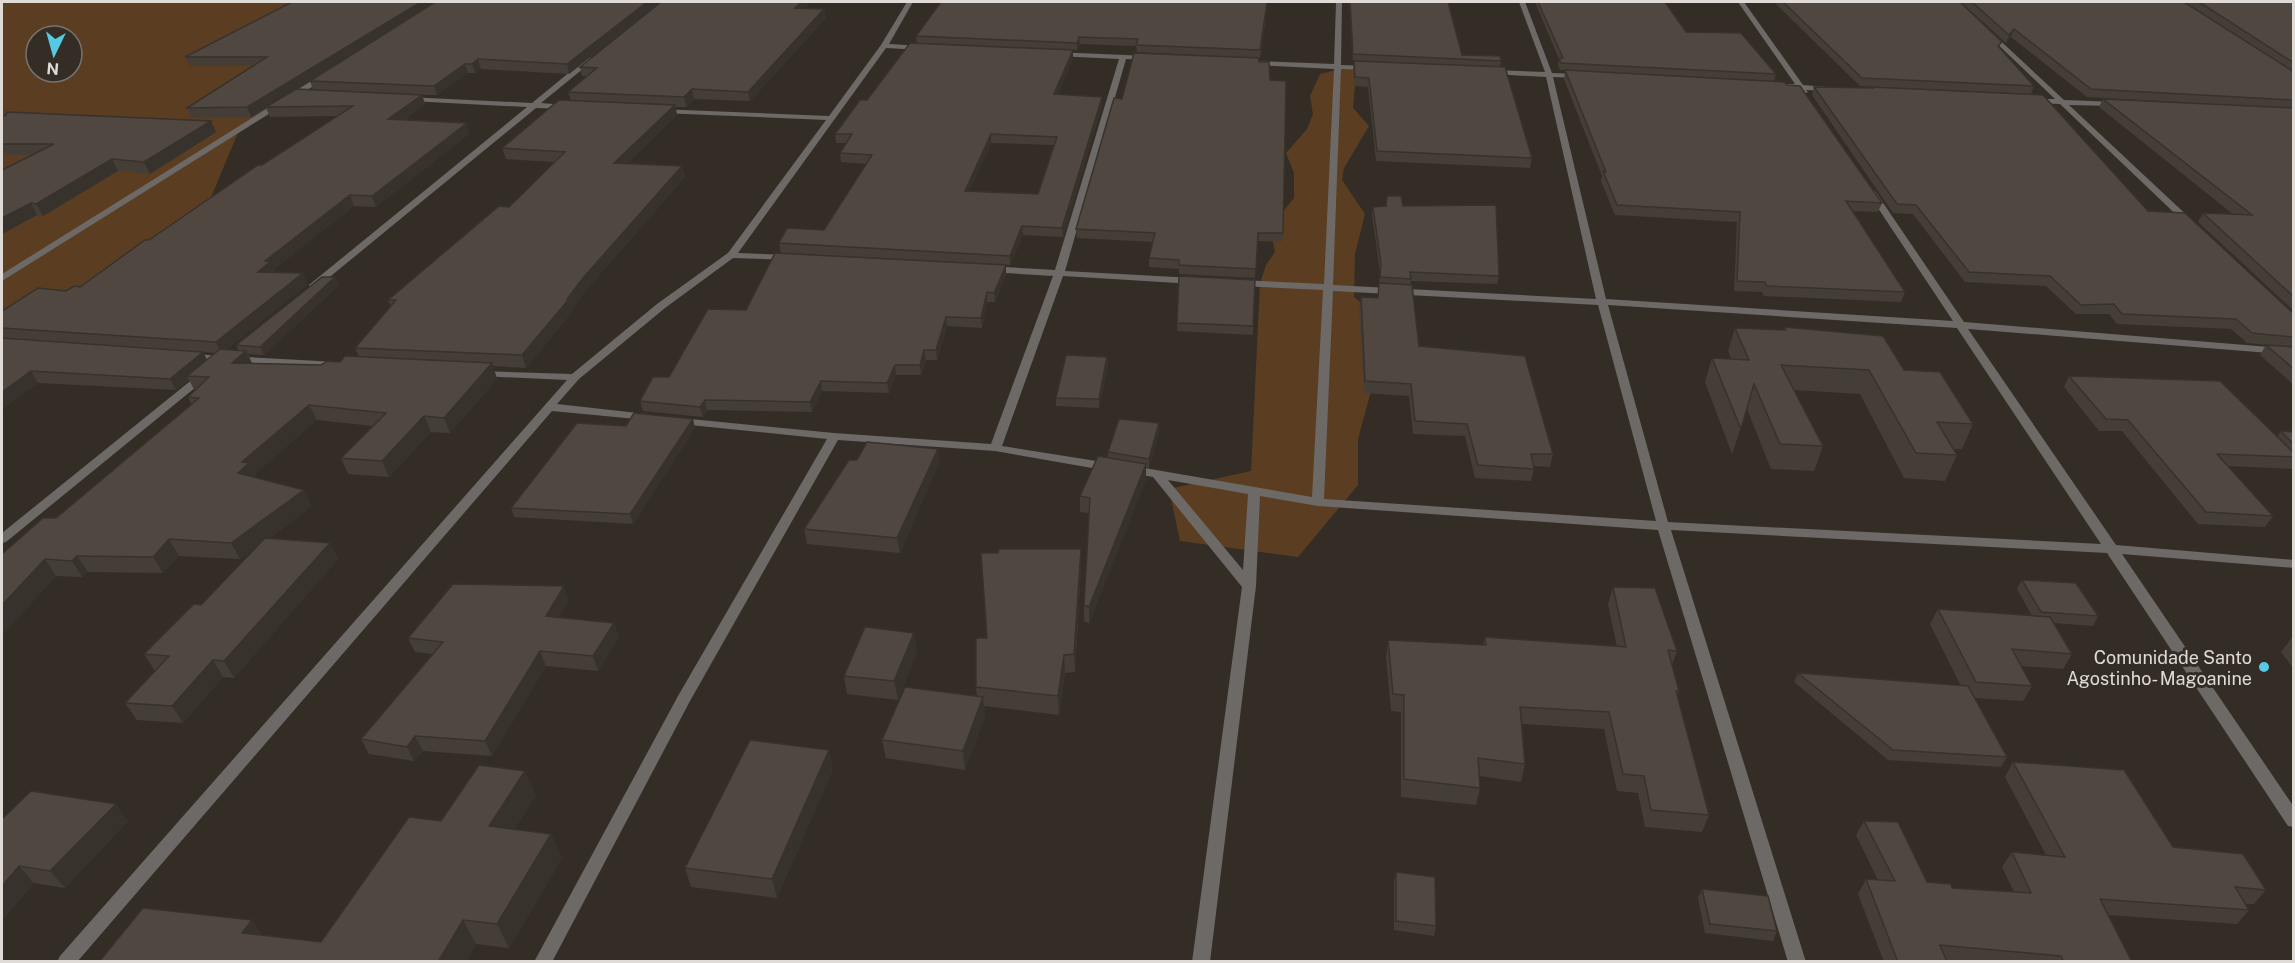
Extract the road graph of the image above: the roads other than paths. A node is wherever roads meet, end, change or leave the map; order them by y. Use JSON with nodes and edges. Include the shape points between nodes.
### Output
{"nodes":[{"id":1,"x":910,"y":2,"type":"edge"},
{"id":2,"x":1339,"y":2,"type":"edge"},
{"id":3,"x":1522,"y":2,"type":"edge"},
{"id":4,"x":1741,"y":2,"type":"edge"},
{"id":5,"x":1981,"y":25,"type":"edge"},
{"id":6,"x":884,"y":46,"type":"junction"},
{"id":7,"x":932,"y":48,"type":"edge"},
{"id":8,"x":1051,"y":53,"type":"edge"},
{"id":9,"x":596,"y":55,"type":"edge"},
{"id":10,"x":1123,"y":57,"type":"junction"},
{"id":11,"x":1158,"y":58,"type":"edge"},
{"id":12,"x":1242,"y":62,"type":"edge"},
{"id":13,"x":1337,"y":67,"type":"junction"},
{"id":14,"x":337,"y":69,"type":"edge"},
{"id":15,"x":1384,"y":69,"type":"edge"},
{"id":16,"x":1479,"y":72,"type":"edge"},
{"id":17,"x":1550,"y":74,"type":"junction"},
{"id":18,"x":1584,"y":76,"type":"edge"},
{"id":19,"x":1778,"y":86,"type":"edge"},
{"id":20,"x":1801,"y":87,"type":"junction"},
{"id":21,"x":1836,"y":89,"type":"edge"},
{"id":22,"x":297,"y":94,"type":"junction"},
{"id":23,"x":309,"y":94,"type":"edge"},
{"id":24,"x":1807,"y":97,"type":"edge"},
{"id":25,"x":404,"y":99,"type":"edge"},
{"id":26,"x":2028,"y":100,"type":"edge"},
{"id":27,"x":2064,"y":102,"type":"junction"},
{"id":28,"x":534,"y":105,"type":"junction"},
{"id":29,"x":2121,"y":105,"type":"edge"},
{"id":30,"x":570,"y":107,"type":"edge"},
{"id":31,"x":653,"y":110,"type":"edge"},
{"id":32,"x":831,"y":118,"type":"junction"},
{"id":33,"x":1868,"y":186,"type":"edge"},
{"id":34,"x":2200,"y":232,"type":"edge"},
{"id":35,"x":731,"y":255,"type":"junction"},
{"id":36,"x":802,"y":259,"type":"edge"},
{"id":37,"x":977,"y":268,"type":"edge"},
{"id":38,"x":1059,"y":273,"type":"junction"},
{"id":39,"x":2,"y":279,"type":"edge"},
{"id":40,"x":1201,"y":281,"type":"edge"},
{"id":41,"x":1224,"y":282,"type":"edge"},
{"id":42,"x":1328,"y":288,"type":"junction"},
{"id":43,"x":305,"y":292,"type":"edge"},
{"id":44,"x":1602,"y":302,"type":"junction"},
{"id":45,"x":1962,"y":325,"type":"junction"},
{"id":46,"x":241,"y":345,"type":"edge"},
{"id":47,"x":2294,"y":352,"type":"edge"},
{"id":48,"x":176,"y":356,"type":"edge"},
{"id":49,"x":223,"y":359,"type":"junction"},
{"id":50,"x":352,"y":366,"type":"edge"},
{"id":51,"x":469,"y":372,"type":"edge"},
{"id":52,"x":575,"y":377,"type":"junction"},
{"id":53,"x":550,"y":407,"type":"junction"},
{"id":54,"x":834,"y":436,"type":"junction"},
{"id":55,"x":995,"y":448,"type":"junction"},
{"id":56,"x":1157,"y":474,"type":"junction"},
{"id":57,"x":1254,"y":492,"type":"junction"},
{"id":58,"x":1318,"y":502,"type":"junction"},
{"id":59,"x":1663,"y":526,"type":"junction"},
{"id":60,"x":2,"y":539,"type":"edge"},
{"id":61,"x":2109,"y":549,"type":"junction"},
{"id":62,"x":2294,"y":564,"type":"edge"},
{"id":63,"x":1249,"y":586,"type":"junction"},
{"id":64,"x":2294,"y":821,"type":"edge"},
{"id":65,"x":66,"y":962,"type":"edge"},
{"id":66,"x":543,"y":962,"type":"edge"},
{"id":67,"x":1201,"y":962,"type":"edge"},
{"id":68,"x":1797,"y":962,"type":"edge"}],
"edges":[{"from":1,"to":6,"type":"street"},
{"from":2,"to":13,"type":"street"},
{"from":3,"to":17,"type":"street"},
{"from":4,"to":20,"type":"street"},
{"from":5,"to":27,"type":"street"},
{"from":6,"to":7,"type":"street"},
{"from":6,"to":32,"type":"street"},
{"from":8,"to":10,"type":"street"},
{"from":9,"to":28,"type":"street"},
{"from":10,"to":11,"type":"street"},
{"from":10,"to":38,"type":"street"},
{"from":12,"to":13,"type":"street"},
{"from":13,"to":15,"type":"street"},
{"from":13,"to":42,"type":"street"},
{"from":14,"to":22,"type":"street"},
{"from":16,"to":17,"type":"street"},
{"from":17,"to":18,"type":"street"},
{"from":17,"to":44,"type":"street"},
{"from":19,"to":20,"type":"street"},
{"from":20,"to":21,"type":"street"},
{"from":20,"to":24,"type":"street"},
{"from":22,"to":23,"type":"street"},
{"from":22,"to":39,"type":"street"},
{"from":25,"to":28,"type":"street"},
{"from":26,"to":27,"type":"street"},
{"from":27,"to":29,"type":"street"},
{"from":27,"to":34,"type":"street"},
{"from":28,"to":30,"type":"street"},
{"from":28,"to":43,"type":"street"},
{"from":31,"to":32,"type":"street"},
{"from":32,"to":35,"type":"street"},
{"from":33,"to":45,"type":"street"},
{"from":35,"to":36,"type":"street"},
{"from":35,"to":52,"type":"street"},
{"from":37,"to":38,"type":"street"},
{"from":38,"to":40,"type":"street"},
{"from":38,"to":55,"type":"street"},
{"from":41,"to":42,"type":"street"},
{"from":42,"to":44,"type":"street"},
{"from":42,"to":58,"type":"street"},
{"from":44,"to":45,"type":"street"},
{"from":44,"to":59,"type":"street"},
{"from":45,"to":47,"type":"street"},
{"from":45,"to":61,"type":"street"},
{"from":46,"to":49,"type":"street"},
{"from":48,"to":49,"type":"street"},
{"from":49,"to":50,"type":"street"},
{"from":49,"to":60,"type":"street"},
{"from":51,"to":52,"type":"street"},
{"from":52,"to":53,"type":"street"},
{"from":53,"to":54,"type":"street"},
{"from":53,"to":65,"type":"street"},
{"from":54,"to":55,"type":"street"},
{"from":54,"to":66,"type":"street","via":[[683,700]]},
{"from":55,"to":56,"type":"street"},
{"from":56,"to":57,"type":"street"},
{"from":56,"to":63,"type":"street"},
{"from":57,"to":58,"type":"street"},
{"from":57,"to":63,"type":"street"},
{"from":58,"to":59,"type":"street"},
{"from":59,"to":61,"type":"street"},
{"from":59,"to":68,"type":"street"},
{"from":61,"to":62,"type":"street"},
{"from":61,"to":64,"type":"street"},
{"from":63,"to":67,"type":"street"}]}
